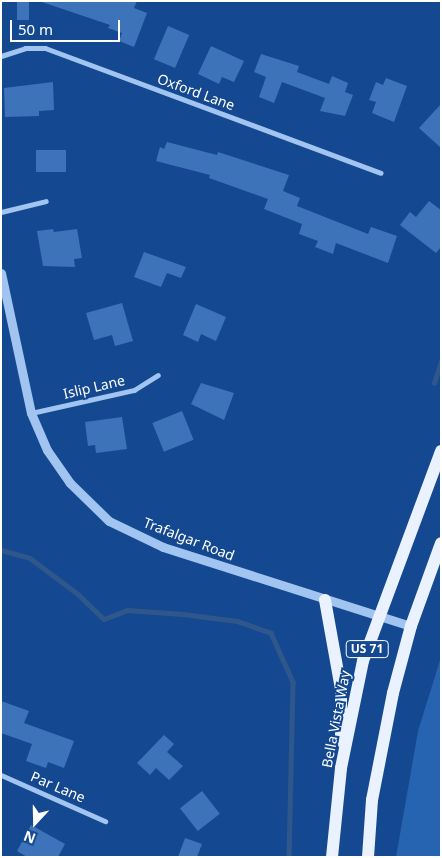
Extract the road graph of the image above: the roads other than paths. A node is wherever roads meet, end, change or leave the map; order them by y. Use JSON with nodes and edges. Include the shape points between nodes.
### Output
{"nodes":[{"id":1,"x":1,"y":56,"type":"edge"},
{"id":2,"x":381,"y":174,"type":"dead end"},
{"id":3,"x":46,"y":201,"type":"dead end"},
{"id":4,"x":1,"y":212,"type":"edge"},
{"id":5,"x":1,"y":273,"type":"edge"},
{"id":6,"x":158,"y":374,"type":"dead end"},
{"id":7,"x":31,"y":413,"type":"junction"},
{"id":8,"x":441,"y":451,"type":"edge"},
{"id":9,"x":441,"y":543,"type":"edge"},
{"id":10,"x":325,"y":600,"type":"junction"},
{"id":11,"x":377,"y":616,"type":"junction"},
{"id":12,"x":411,"y":626,"type":"junction"},
{"id":13,"x":342,"y":768,"type":"junction"},
{"id":14,"x":1,"y":775,"type":"edge"},
{"id":15,"x":105,"y":821,"type":"dead end"},
{"id":16,"x":332,"y":857,"type":"edge"},
{"id":17,"x":368,"y":857,"type":"edge"}],
"edges":[{"from":1,"to":2,"type":"street","name":"Oxford Lane","via":[[25,48],[46,48]]},
{"from":3,"to":4,"type":"street"},
{"from":5,"to":7,"type":"street","name":"Trafalgar Road"},
{"from":6,"to":7,"type":"street","name":"Islip Lane","via":[[134,390]]},
{"from":7,"to":10,"type":"street","name":"Trafalgar Road","via":[[47,450],[70,483],[109,521],[163,547]]},
{"from":8,"to":11,"type":"main road","name":"Bella Vista Way","number":"US 71"},
{"from":9,"to":12,"type":"main road","number":"US 71"},
{"from":10,"to":11,"type":"street","name":"Trafalgar Road"},
{"from":10,"to":13,"type":"main road","via":[[341,689]]},
{"from":11,"to":12,"type":"street","name":"Trafalgar Road"},
{"from":11,"to":13,"type":"main road","name":"Bella Vista Way","number":"US 71","via":[[363,660]]},
{"from":12,"to":17,"type":"main road","number":"US 71","via":[[372,800]]},
{"from":13,"to":16,"type":"main road","name":"Bella Vista Way","number":"US 71"},
{"from":14,"to":15,"type":"street","name":"Par Lane"}]}
